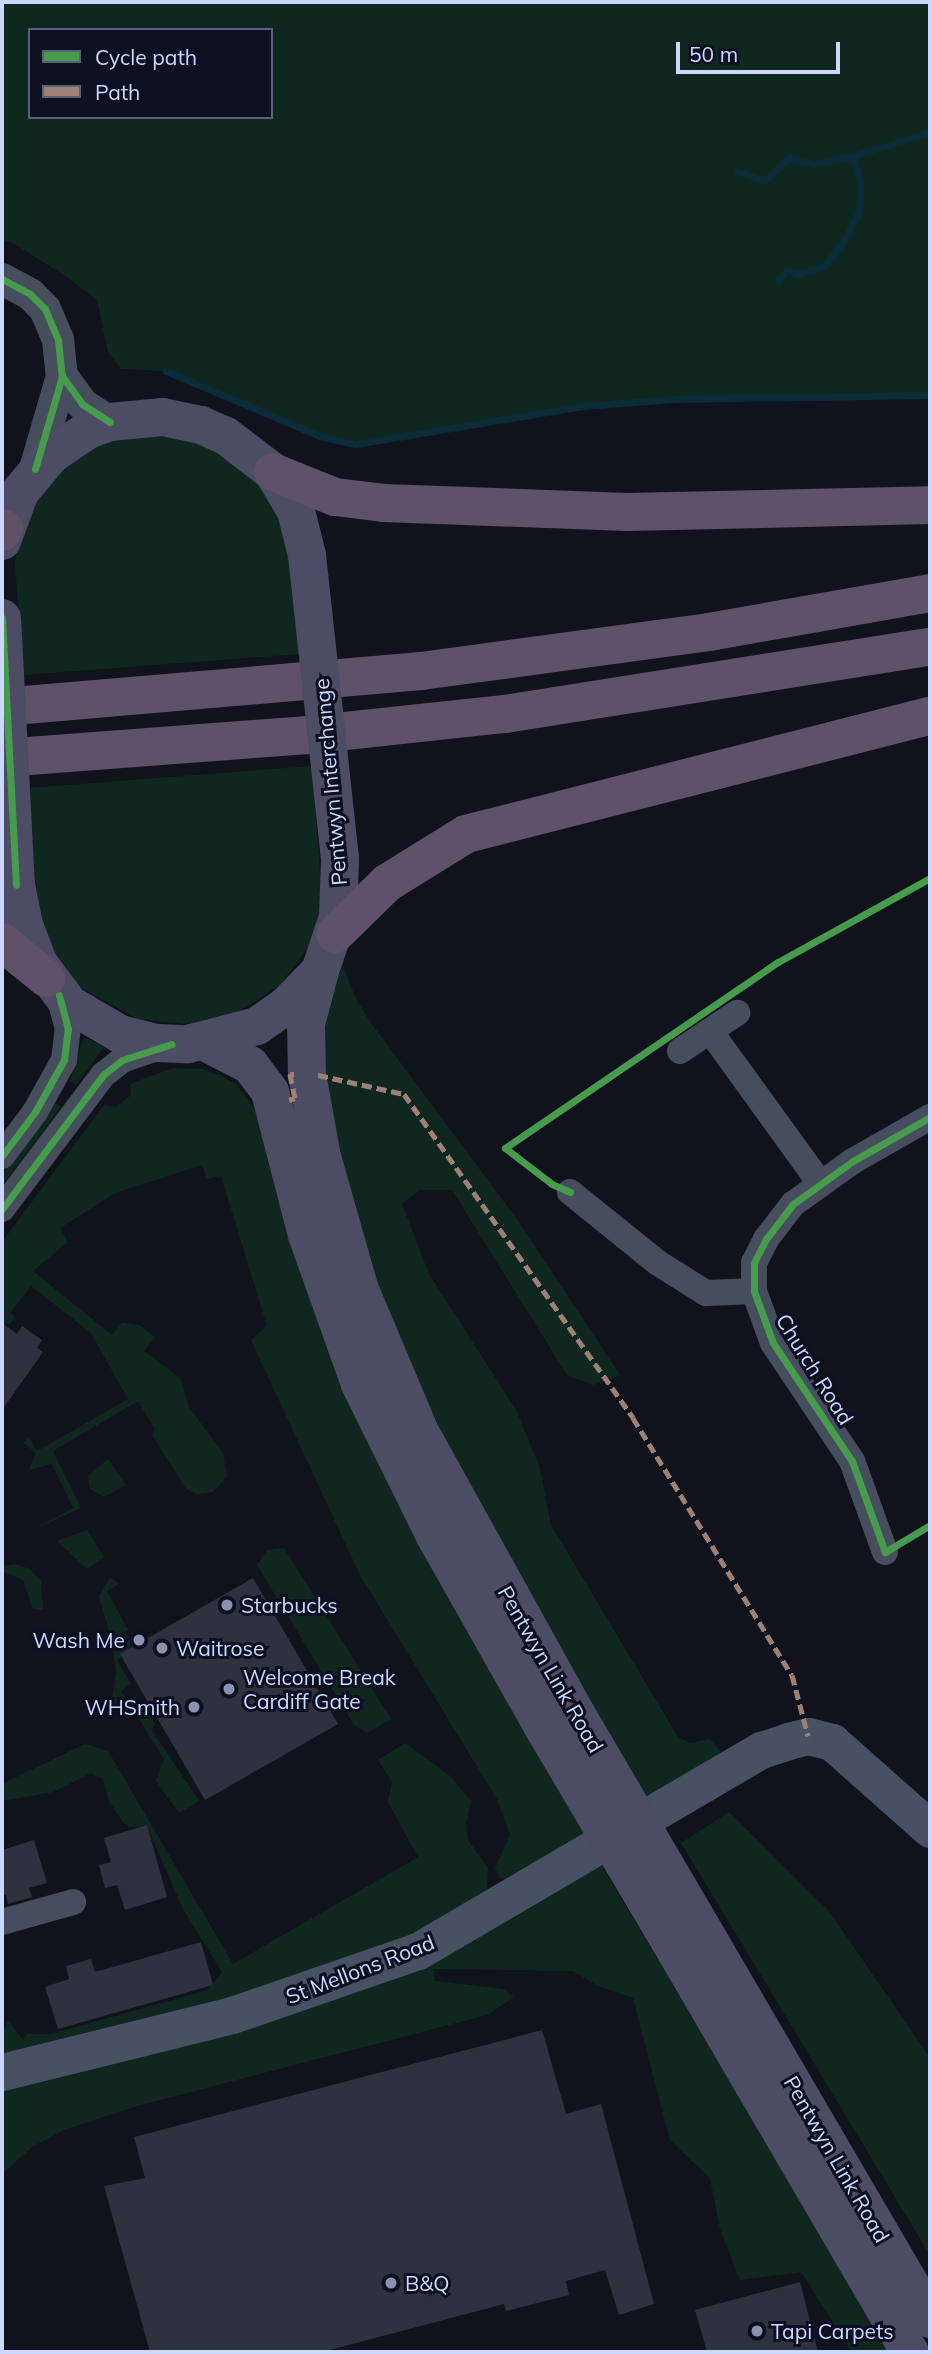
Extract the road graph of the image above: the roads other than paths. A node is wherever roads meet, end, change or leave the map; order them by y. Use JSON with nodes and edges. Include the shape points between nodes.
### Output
{"nodes":[{"id":1,"x":2,"y":279,"type":"edge"},
{"id":2,"x":62,"y":376,"type":"junction"},
{"id":3,"x":110,"y":422,"type":"junction"},
{"id":4,"x":35,"y":469,"type":"junction"},
{"id":5,"x":273,"y":472,"type":"junction"},
{"id":6,"x":930,"y":505,"type":"edge"},
{"id":7,"x":3,"y":534,"type":"edge"},
{"id":8,"x":930,"y":593,"type":"edge"},
{"id":9,"x":2,"y":618,"type":"edge"},
{"id":10,"x":930,"y":647,"type":"edge"},
{"id":11,"x":2,"y":707,"type":"edge"},
{"id":12,"x":930,"y":716,"type":"edge"},
{"id":13,"x":2,"y":758,"type":"edge"},
{"id":14,"x":335,"y":934,"type":"junction"},
{"id":15,"x":2,"y":942,"type":"edge"},
{"id":16,"x":320,"y":971,"type":"junction"},
{"id":17,"x":53,"y":987,"type":"junction"},
{"id":18,"x":737,"y":1013,"type":"dead end"},
{"id":19,"x":710,"y":1031,"type":"junction"},
{"id":20,"x":189,"y":1043,"type":"junction"},
{"id":21,"x":680,"y":1051,"type":"dead end"},
{"id":22,"x":930,"y":1117,"type":"edge"},
{"id":23,"x":2,"y":1156,"type":"edge"},
{"id":24,"x":820,"y":1183,"type":"junction"},
{"id":25,"x":570,"y":1192,"type":"dead end"},
{"id":26,"x":2,"y":1209,"type":"edge"},
{"id":27,"x":754,"y":1291,"type":"junction"},
{"id":28,"x":885,"y":1552,"type":"dead end"},
{"id":29,"x":559,"y":1718,"type":"junction"},
{"id":30,"x":930,"y":1829,"type":"edge"},
{"id":31,"x":77,"y":1905,"type":"dead end"},
{"id":32,"x":2,"y":1922,"type":"edge"},
{"id":33,"x":698,"y":1956,"type":"junction"},
{"id":34,"x":2,"y":2072,"type":"edge"},
{"id":35,"x":930,"y":2319,"type":"edge"},
{"id":36,"x":910,"y":2352,"type":"edge"}],
"edges":[{"from":1,"to":2,"type":"street","via":[[30,293],[45,309],[58,340]]},
{"from":2,"to":3,"type":"street","via":[[82,404]]},
{"from":2,"to":4,"type":"street"},
{"from":3,"to":4,"type":"main road","name":"Pentwyn Interchange","via":[[68,442]]},
{"from":3,"to":5,"type":"main road","name":"Pentwyn Interchange","via":[[155,417],[201,425],[242,445]]},
{"from":4,"to":7,"type":"main road","name":"Pentwyn Interchange"},
{"from":5,"to":6,"type":"highway","via":[[335,497],[384,503],[627,512]]},
{"from":5,"to":14,"type":"main road","name":"Pentwyn Interchange","bridge":true,"via":[[296,511],[307,555],[340,859]]},
{"from":8,"to":11,"type":"highway","via":[[709,632],[421,671]]},
{"from":9,"to":17,"type":"main road","bridge":true,"via":[[16,885],[24,925]]},
{"from":10,"to":13,"type":"highway","via":[[492,715],[308,735]]},
{"from":12,"to":14,"type":"highway","via":[[466,834],[387,883]]},
{"from":14,"to":16,"type":"main road","name":"Pentwyn Interchange"},
{"from":15,"to":17,"type":"highway"},
{"from":16,"to":20,"type":"main road","name":"Pentwyn Interchange","via":[[272,1016],[245,1031]]},
{"from":16,"to":29,"type":"main road","name":"Pentwyn Link Road","via":[[306,1024],[307,1074],[328,1182],[360,1290],[420,1432]]},
{"from":17,"to":20,"type":"main road","name":"Pentwyn Interchange","via":[[110,1030],[142,1041]]},
{"from":17,"to":23,"type":"street","via":[[68,1029],[64,1060],[35,1112]]},
{"from":18,"to":19,"type":"street"},
{"from":19,"to":21,"type":"street"},
{"from":19,"to":24,"type":"street"},
{"from":20,"to":26,"type":"street","via":[[129,1058],[103,1075]]},
{"from":20,"to":29,"type":"main road","name":"Pentwyn Link Road","via":[[250,1065],[270,1091],[307,1234],[360,1384],[435,1536]]},
{"from":22,"to":24,"type":"street","name":"Church Road"},
{"from":24,"to":27,"type":"street","name":"Church Road","via":[[793,1204],[766,1239],[754,1263]]},
{"from":25,"to":27,"type":"street","via":[[629,1241],[706,1293]]},
{"from":27,"to":28,"type":"street","name":"Church Road","via":[[773,1343],[852,1461]]},
{"from":29,"to":33,"type":"main road","name":"Pentwyn Link Road","bridge":true},
{"from":30,"to":34,"type":"main road","name":"St Mellons Road","via":[[832,1742],[808,1736],[761,1750],[418,1951],[232,2015]]},
{"from":31,"to":32,"type":"street"},
{"from":33,"to":35,"type":"main road","name":"Pentwyn Link Road"},
{"from":33,"to":36,"type":"main road","name":"Pentwyn Link Road"}]}
